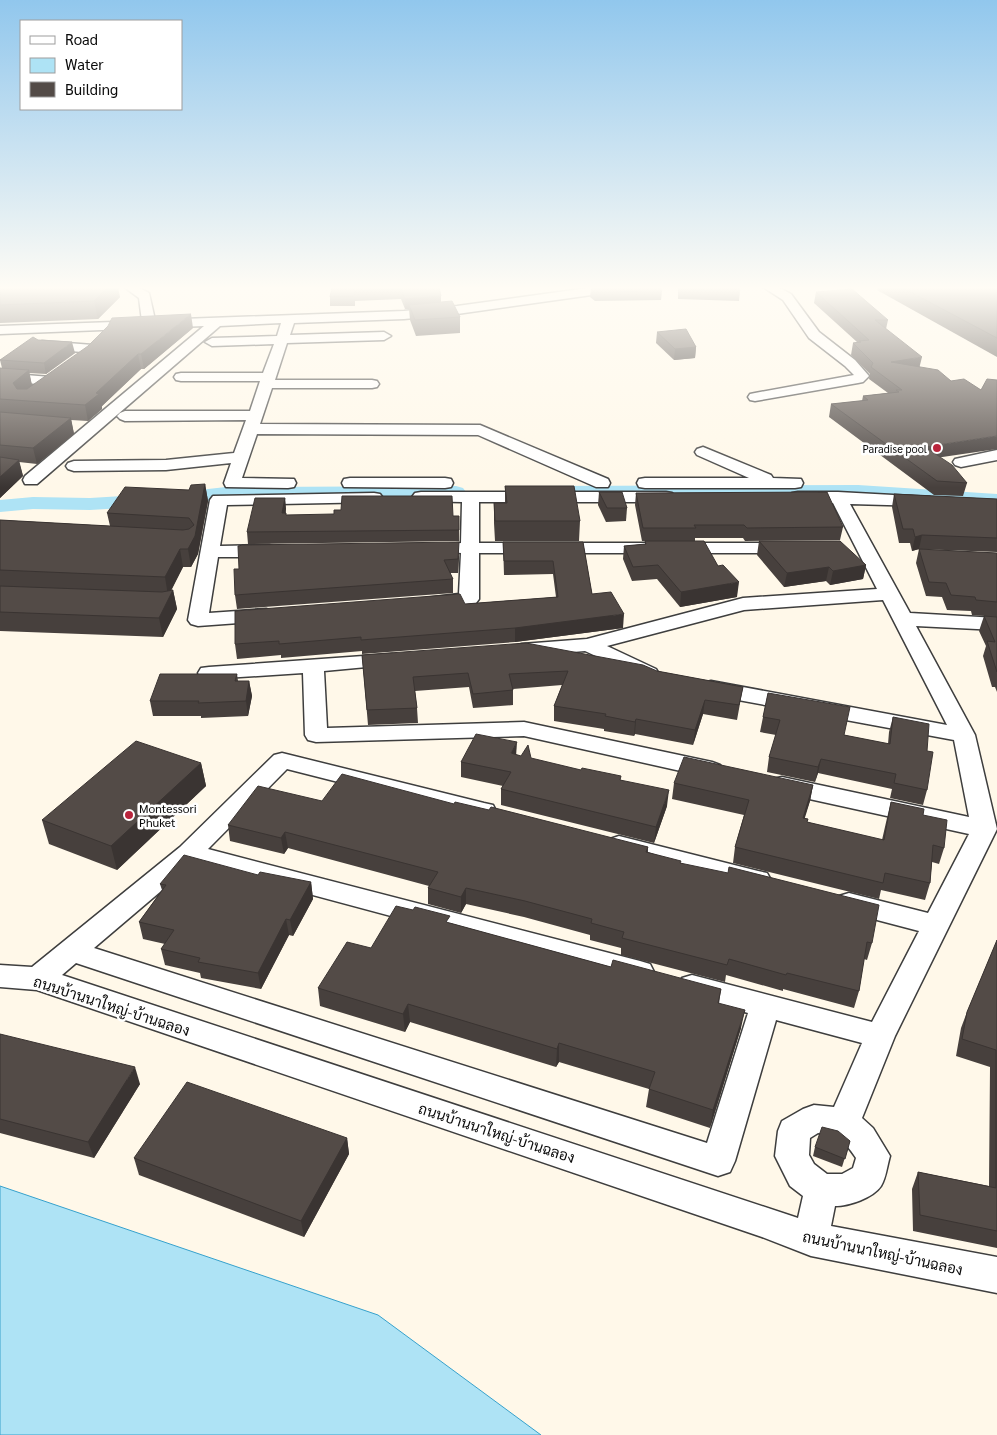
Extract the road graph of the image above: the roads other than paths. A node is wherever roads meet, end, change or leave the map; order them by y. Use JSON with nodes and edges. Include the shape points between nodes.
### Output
{"nodes":[{"id":1,"x":87,"y":354,"type":"edge"},
{"id":2,"x":180,"y":354,"type":"edge"},
{"id":3,"x":277,"y":354,"type":"edge"},
{"id":4,"x":838,"y":354,"type":"edge"},
{"id":5,"x":79,"y":360,"type":"edge"},
{"id":6,"x":65,"y":370,"type":"edge"},
{"id":7,"x":0,"y":377,"type":"edge"},
{"id":8,"x":181,"y":377,"type":"dead end"},
{"id":9,"x":268,"y":380,"type":"junction"},
{"id":10,"x":51,"y":381,"type":"junction"},
{"id":11,"x":372,"y":384,"type":"dead end"},
{"id":12,"x":32,"y":395,"type":"edge"},
{"id":13,"x":755,"y":397,"type":"dead end"},
{"id":14,"x":126,"y":416,"type":"dead end"},
{"id":15,"x":254,"y":422,"type":"junction"},
{"id":16,"x":74,"y":427,"type":"dead end"},
{"id":17,"x":92,"y":428,"type":"junction"},
{"id":18,"x":703,"y":452,"type":"dead end"},
{"id":19,"x":997,"y":456,"type":"edge"},
{"id":20,"x":242,"y":457,"type":"junction"},
{"id":21,"x":962,"y":462,"type":"dead end"},
{"id":22,"x":74,"y":466,"type":"dead end"},
{"id":23,"x":17,"y":469,"type":"edge"},
{"id":24,"x":602,"y":483,"type":"junction"},
{"id":25,"x":772,"y":483,"type":"junction"},
{"id":26,"x":796,"y":483,"type":"dead end"},
{"id":27,"x":471,"y":497,"type":"junction"},
{"id":28,"x":838,"y":497,"type":"junction"},
{"id":29,"x":937,"y":502,"type":"edge"},
{"id":30,"x":441,"y":548,"type":"edge"},
{"id":31,"x":470,"y":548,"type":"junction"},
{"id":32,"x":805,"y":548,"type":"edge"},
{"id":33,"x":287,"y":551,"type":"edge"},
{"id":34,"x":210,"y":552,"type":"junction"},
{"id":35,"x":888,"y":594,"type":"junction"},
{"id":36,"x":411,"y":604,"type":"edge"},
{"id":37,"x":285,"y":613,"type":"edge"},
{"id":38,"x":901,"y":619,"type":"junction"},
{"id":39,"x":997,"y":624,"type":"edge"},
{"id":40,"x":588,"y":645,"type":"junction"},
{"id":41,"x":500,"y":652,"type":"edge"},
{"id":42,"x":411,"y":658,"type":"edge"},
{"id":43,"x":313,"y":666,"type":"junction"},
{"id":44,"x":209,"y":673,"type":"edge"},
{"id":45,"x":665,"y":680,"type":"edge"},
{"id":46,"x":694,"y":685,"type":"edge"},
{"id":47,"x":964,"y":735,"type":"junction"},
{"id":48,"x":735,"y":775,"type":"edge"},
{"id":49,"x":763,"y":781,"type":"edge"},
{"id":50,"x":503,"y":816,"type":"edge"},
{"id":51,"x":984,"y":829,"type":"junction"},
{"id":52,"x":599,"y":840,"type":"edge"},
{"id":53,"x":189,"y":853,"type":"junction"},
{"id":54,"x":782,"y":886,"type":"edge"},
{"id":55,"x":830,"y":898,"type":"edge"},
{"id":56,"x":936,"y":925,"type":"junction"},
{"id":57,"x":71,"y":951,"type":"junction"},
{"id":58,"x":0,"y":976,"type":"edge"},
{"id":59,"x":38,"y":979,"type":"junction"},
{"id":60,"x":765,"y":1006,"type":"junction"},
{"id":61,"x":880,"y":1036,"type":"junction"},
{"id":62,"x":844,"y":1122,"type":"junction"},
{"id":63,"x":821,"y":1190,"type":"junction"},
{"id":64,"x":811,"y":1239,"type":"junction"},
{"id":65,"x":997,"y":1275,"type":"edge"}],
"edges":[{"from":1,"to":5,"type":"street"},
{"from":2,"to":17,"type":"street"},
{"from":3,"to":9,"type":"street"},
{"from":4,"to":13,"type":"street","via":[[862,376]]},
{"from":6,"to":10,"type":"street"},
{"from":7,"to":10,"type":"street"},
{"from":8,"to":9,"type":"street"},
{"from":9,"to":11,"type":"street"},
{"from":9,"to":15,"type":"street"},
{"from":10,"to":12,"type":"street"},
{"from":14,"to":15,"type":"street"},
{"from":15,"to":20,"type":"street"},
{"from":15,"to":24,"type":"street","via":[[480,430]]},
{"from":16,"to":17,"type":"street"},
{"from":17,"to":23,"type":"street","via":[[36,475]]},
{"from":18,"to":25,"type":"street"},
{"from":19,"to":21,"type":"street"},
{"from":20,"to":22,"type":"street","via":[[166,465]]},
{"from":20,"to":24,"type":"street","via":[[232,483]]},
{"from":24,"to":25,"type":"street"},
{"from":25,"to":26,"type":"street"},
{"from":27,"to":28,"type":"street"},
{"from":27,"to":31,"type":"street"},
{"from":27,"to":34,"type":"street","via":[[219,500]]},
{"from":28,"to":29,"type":"street"},
{"from":28,"to":35,"type":"street","via":[[855,548]]},
{"from":30,"to":31,"type":"street"},
{"from":31,"to":32,"type":"street"},
{"from":31,"to":36,"type":"street","via":[[469,599]]},
{"from":33,"to":34,"type":"street"},
{"from":34,"to":37,"type":"street","via":[[198,620]]},
{"from":35,"to":38,"type":"street"},
{"from":35,"to":40,"type":"street","via":[[743,604]]},
{"from":38,"to":39,"type":"street"},
{"from":38,"to":47,"type":"street"},
{"from":40,"to":41,"type":"street"},
{"from":40,"to":45,"type":"street"},
{"from":42,"to":43,"type":"street"},
{"from":43,"to":44,"type":"street"},
{"from":43,"to":48,"type":"street","via":[[316,736],[524,729]]},
{"from":46,"to":47,"type":"street"},
{"from":47,"to":51,"type":"street"},
{"from":49,"to":51,"type":"street"},
{"from":50,"to":53,"type":"street","via":[[282,760]]},
{"from":51,"to":56,"type":"street"},
{"from":52,"to":54,"type":"street"},
{"from":53,"to":57,"type":"street"},
{"from":53,"to":60,"type":"street"},
{"from":55,"to":56,"type":"street"},
{"from":56,"to":61,"type":"street"},
{"from":57,"to":59,"type":"street"},
{"from":57,"to":60,"type":"street","via":[[718,1161]]},
{"from":58,"to":59,"type":"street","name":"ถนนบ้านนาใหญ่-บ้านฉลอง"},
{"from":59,"to":64,"type":"street","name":"ถนนบ้านนาใหญ่-บ้านฉลอง"},
{"from":60,"to":61,"type":"street"},
{"from":61,"to":62,"type":"street"},
{"from":62,"to":63,"type":"street","via":[[862,1138],[873,1156],[868,1177],[847,1190]]},
{"from":62,"to":63,"type":"street","via":[[814,1119],[794,1132],[792,1156],[802,1175]]},
{"from":63,"to":64,"type":"street"},
{"from":64,"to":65,"type":"street","name":"ถนนบ้านนาใหญ่-บ้านฉลอง"}]}
